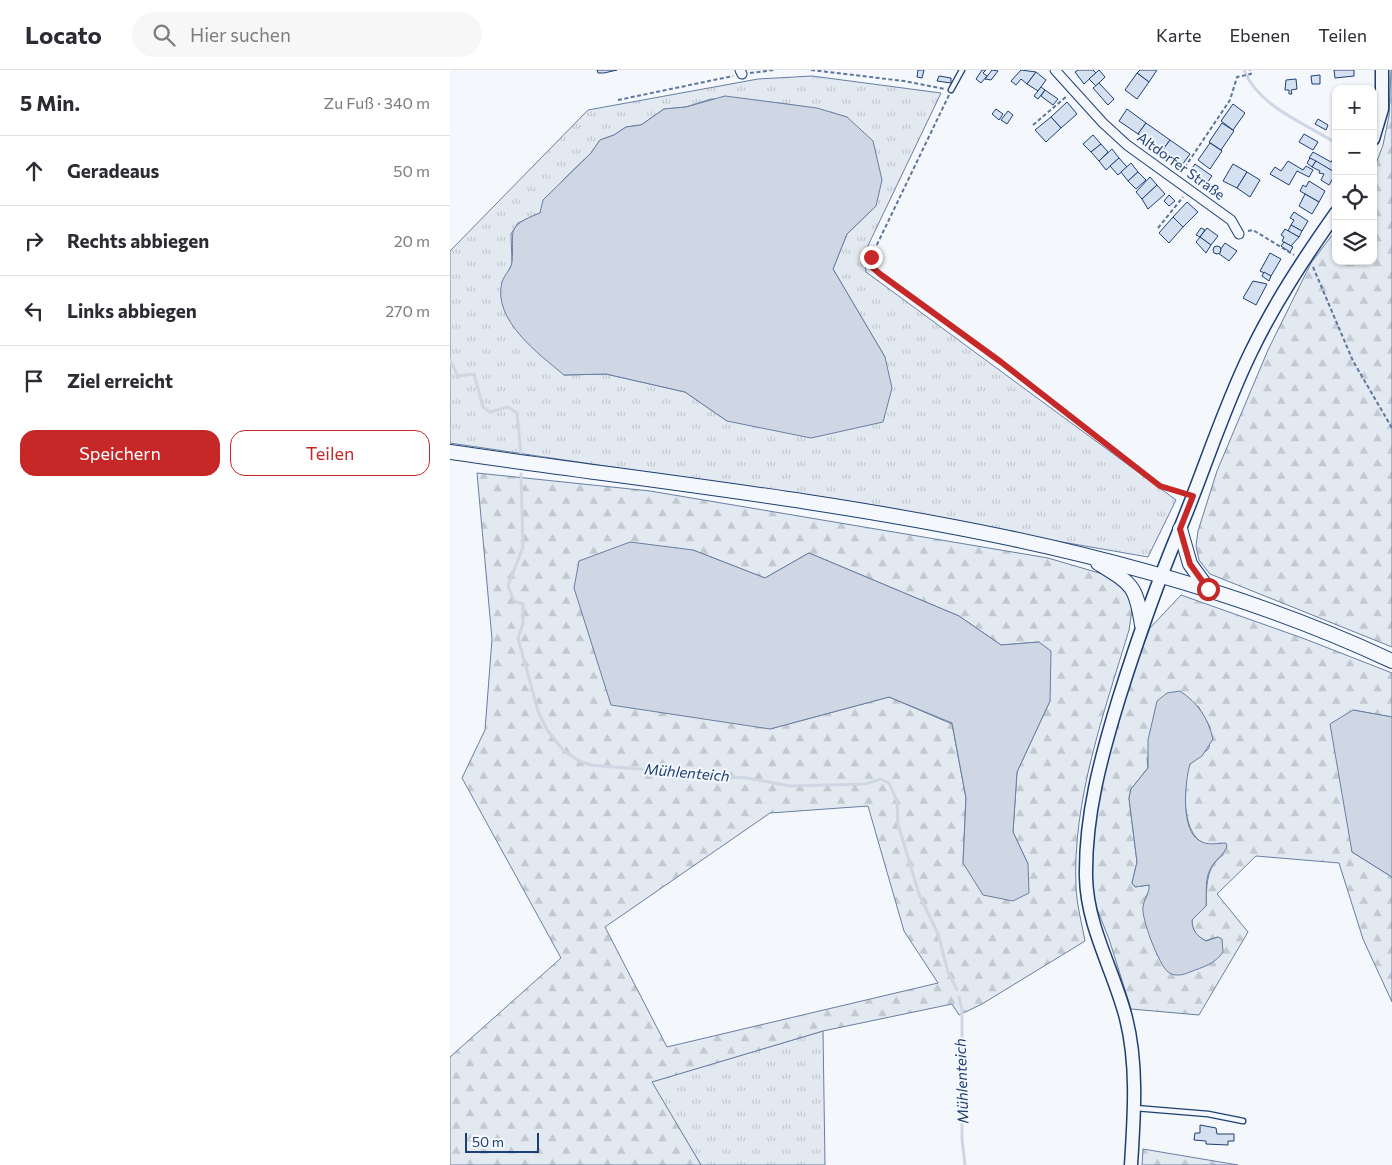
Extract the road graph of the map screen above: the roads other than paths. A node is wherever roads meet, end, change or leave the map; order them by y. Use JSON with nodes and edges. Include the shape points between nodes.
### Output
{"nodes":[{"id":1,"x":962,"y":70,"type":"edge"},
{"id":2,"x":1055,"y":70,"type":"edge"},
{"id":3,"x":1382,"y":70,"type":"edge"},
{"id":4,"x":951,"y":90,"type":"road end"},
{"id":5,"x":1376,"y":130,"type":"edge"},
{"id":6,"x":1332,"y":218,"type":"edge"},
{"id":7,"x":1239,"y":234,"type":"road end"},
{"id":8,"x":450,"y":452,"type":"edge"},
{"id":9,"x":1180,"y":529,"type":"junction"},
{"id":10,"x":1084,"y":555,"type":"junction"},
{"id":11,"x":1160,"y":575,"type":"junction"},
{"id":12,"x":1208,"y":589,"type":"junction"},
{"id":13,"x":1142,"y":625,"type":"junction"},
{"id":14,"x":1392,"y":661,"type":"edge"},
{"id":15,"x":1134,"y":1108,"type":"junction"},
{"id":16,"x":1243,"y":1121,"type":"dead end"},
{"id":17,"x":1131,"y":1165,"type":"edge"}],
"edges":[{"from":1,"to":4,"type":"lane"},
{"from":2,"to":7,"type":"street","name":"Altdorfer Straße","via":[[1127,145],[1231,220]]},
{"from":3,"to":5,"type":"main road","via":[[1382,109]]},
{"from":6,"to":9,"type":"main road","via":[[1305,257],[1250,354]]},
{"from":8,"to":10,"type":"main road","via":[[890,515]]},
{"from":9,"to":11,"type":"main road"},
{"from":9,"to":12,"type":"main road","via":[[1190,564]]},
{"from":10,"to":11,"type":"main road"},
{"from":10,"to":13,"type":"main road","via":[[1125,580],[1134,590]]},
{"from":11,"to":12,"type":"main road"},
{"from":11,"to":13,"type":"main road"},
{"from":12,"to":14,"type":"main road","via":[[1312,627]]},
{"from":13,"to":15,"type":"main road","via":[[1102,754],[1086,841],[1088,905],[1116,984],[1131,1040]]},
{"from":15,"to":16,"type":"lane","via":[[1208,1114]]},
{"from":15,"to":17,"type":"main road"}]}
